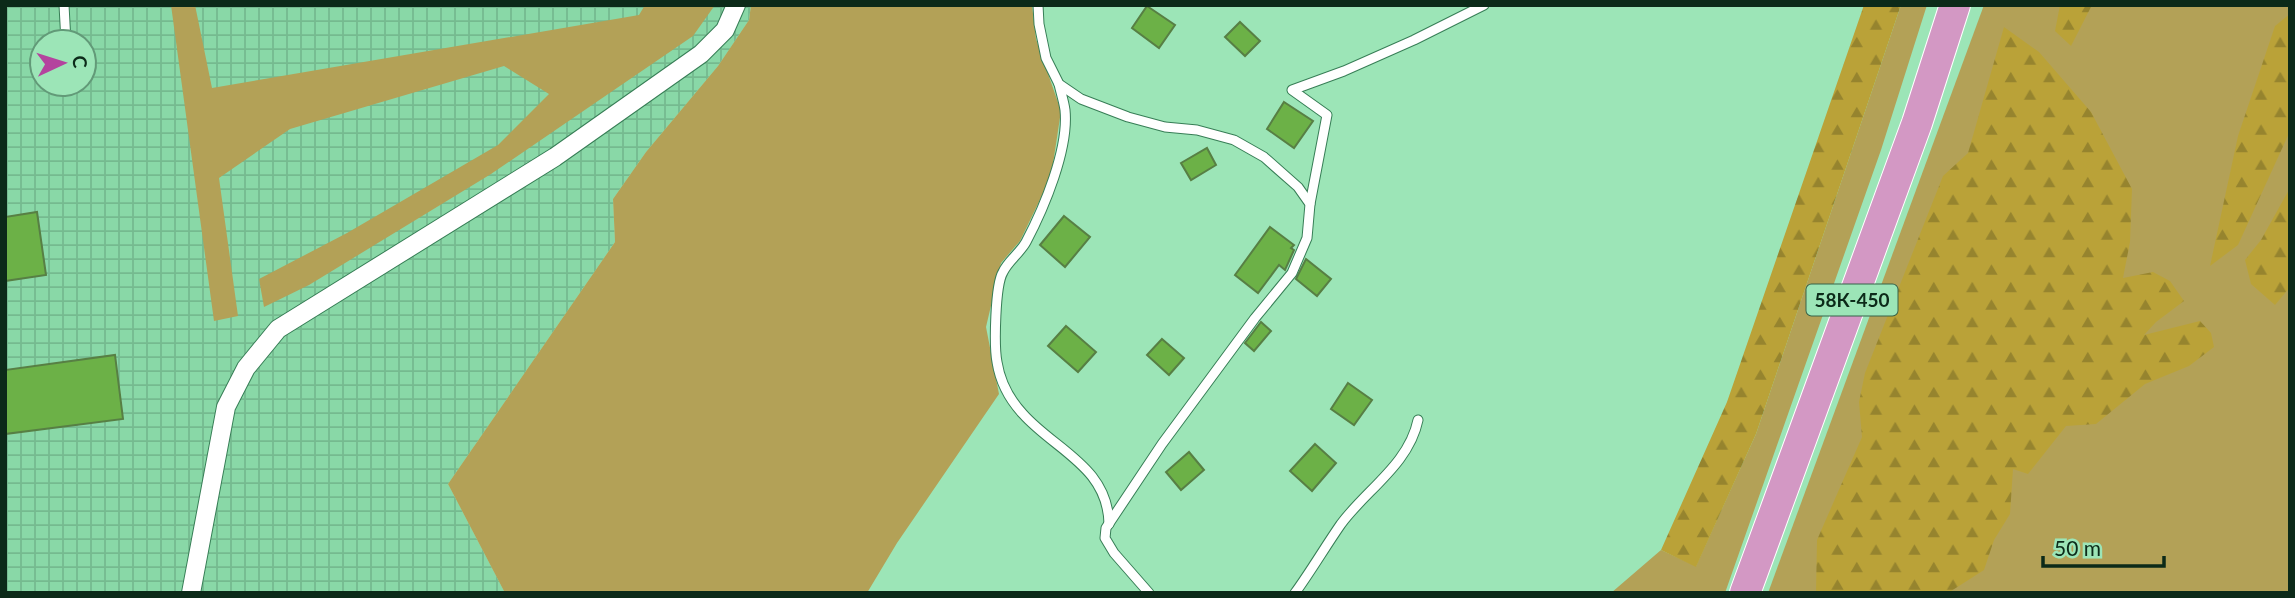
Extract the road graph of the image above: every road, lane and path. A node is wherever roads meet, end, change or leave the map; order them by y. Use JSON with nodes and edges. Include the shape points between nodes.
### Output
{"nodes":[{"id":1,"x":64,"y":5,"type":"edge"},
{"id":2,"x":736,"y":5,"type":"edge"},
{"id":3,"x":1038,"y":5,"type":"edge"},
{"id":4,"x":1484,"y":5,"type":"edge"},
{"id":5,"x":1955,"y":5,"type":"edge"},
{"id":6,"x":65,"y":28,"type":"edge"},
{"id":7,"x":1059,"y":84,"type":"junction"},
{"id":8,"x":1310,"y":204,"type":"junction"},
{"id":9,"x":1418,"y":420,"type":"dead end"},
{"id":10,"x":1109,"y":524,"type":"junction"},
{"id":11,"x":191,"y":593,"type":"edge"},
{"id":12,"x":1149,"y":593,"type":"edge"},
{"id":13,"x":1295,"y":593,"type":"edge"},
{"id":14,"x":1745,"y":593,"type":"edge"}],
"edges":[{"from":1,"to":6,"type":"lane"},
{"from":2,"to":11,"type":"street","via":[[725,30],[701,54],[566,149],[278,329],[246,368],[226,408]]},
{"from":3,"to":7,"type":"lane","via":[[1046,58]]},
{"from":4,"to":8,"type":"lane","via":[[1356,66],[1292,90],[1328,115]]},
{"from":5,"to":14,"type":"highway","number":"58К-450","via":[[1917,123]]},
{"from":7,"to":8,"type":"lane","via":[[1081,99],[1128,117],[1234,140],[1265,157]]},
{"from":7,"to":10,"type":"lane","via":[[1065,110],[1059,163],[1024,245],[1001,274],[997,362],[1014,403],[1101,488]]},
{"from":8,"to":10,"type":"lane","via":[[1307,238],[1292,273],[1176,423]]},
{"from":9,"to":13,"type":"lane","via":[[1415,436],[1342,523]]},
{"from":10,"to":12,"type":"lane","via":[[1105,538]]}]}
